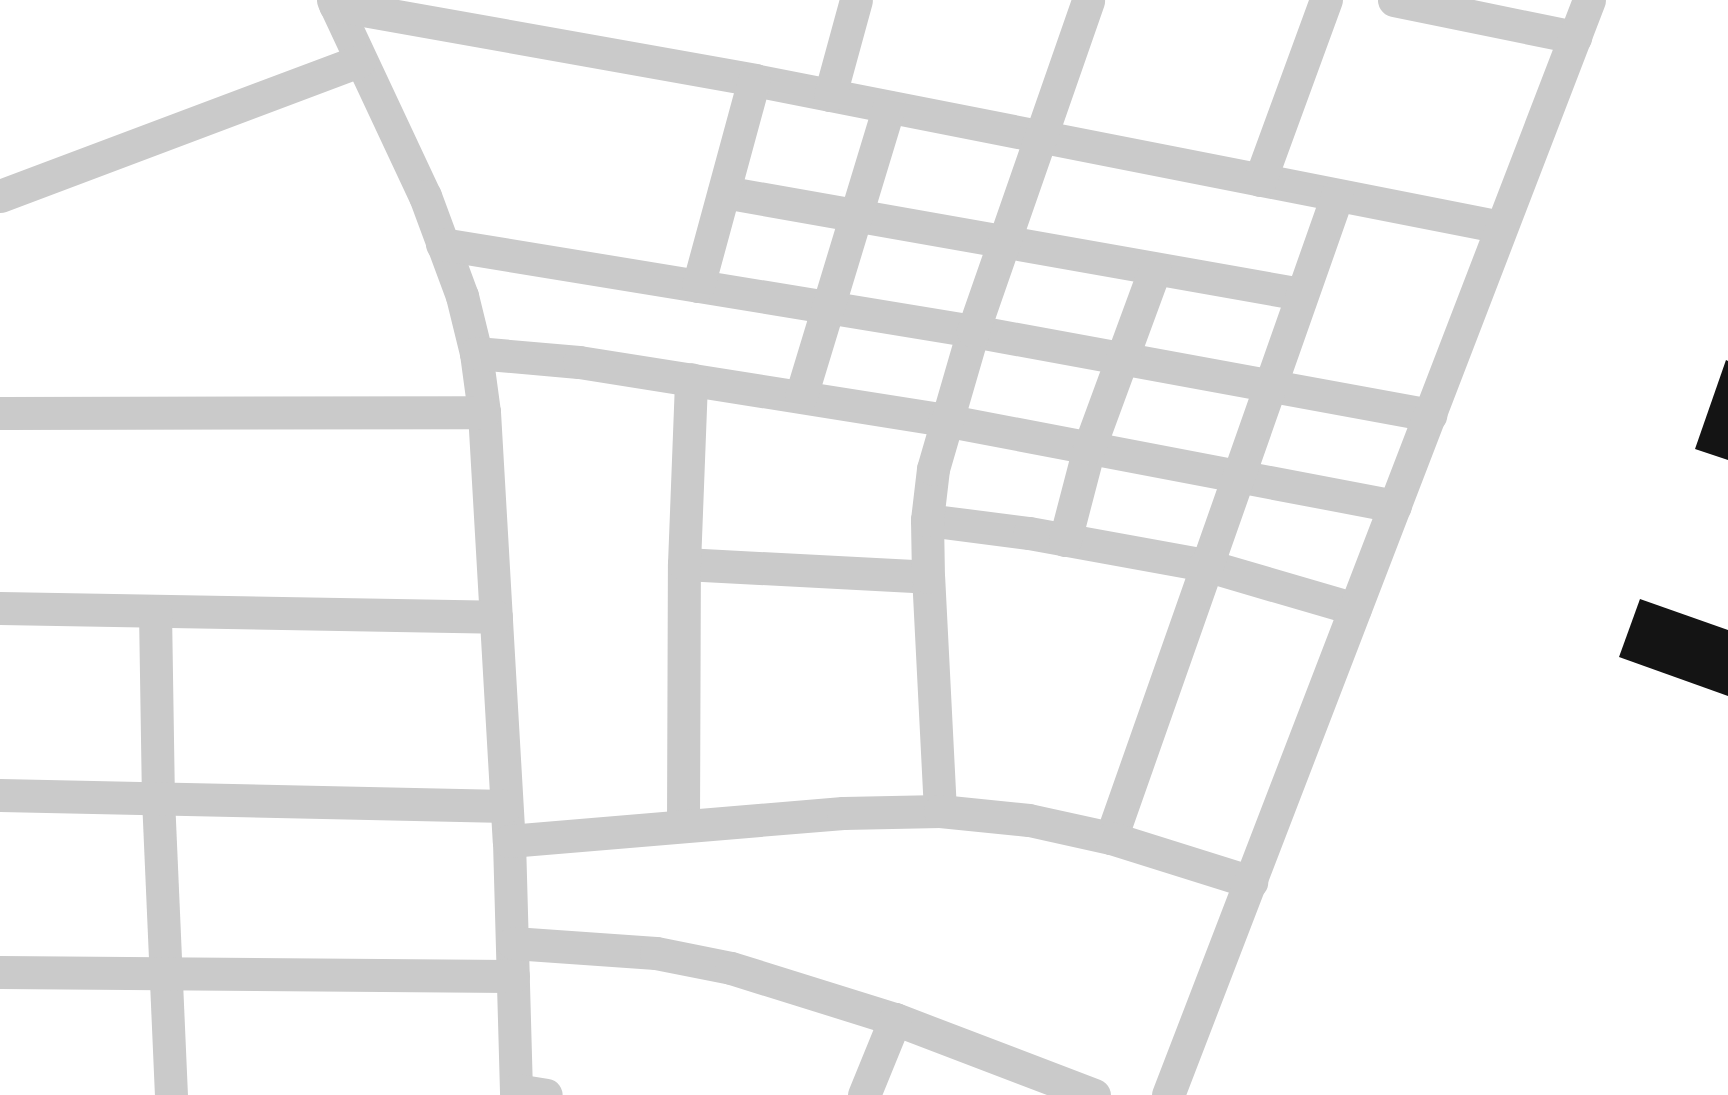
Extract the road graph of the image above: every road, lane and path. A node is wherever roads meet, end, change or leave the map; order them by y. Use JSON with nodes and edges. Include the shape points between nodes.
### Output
{"nodes":[{"id":1,"x":856,"y":0,"type":"edge"},
{"id":2,"x":1088,"y":0,"type":"edge"},
{"id":3,"x":1326,"y":0,"type":"edge"},
{"id":4,"x":1394,"y":0,"type":"edge"},
{"id":5,"x":1589,"y":0,"type":"edge"},
{"id":6,"x":334,"y":2,"type":"edge"},
{"id":7,"x":1575,"y":37,"type":"junction"},
{"id":8,"x":359,"y":61,"type":"junction"},
{"id":9,"x":754,"y":80,"type":"junction"},
{"id":10,"x":830,"y":95,"type":"junction"},
{"id":11,"x":889,"y":107,"type":"junction"},
{"id":12,"x":1040,"y":139,"type":"junction"},
{"id":13,"x":1260,"y":180,"type":"junction"},
{"id":14,"x":724,"y":192,"type":"junction"},
{"id":15,"x":0,"y":196,"type":"edge"},
{"id":16,"x":1337,"y":196,"type":"junction"},
{"id":17,"x":856,"y":216,"type":"junction"},
{"id":18,"x":1501,"y":227,"type":"junction"},
{"id":19,"x":442,"y":244,"type":"junction"},
{"id":20,"x":1003,"y":244,"type":"junction"},
{"id":21,"x":1155,"y":269,"type":"junction"},
{"id":22,"x":698,"y":286,"type":"junction"},
{"id":23,"x":1301,"y":294,"type":"junction"},
{"id":24,"x":828,"y":307,"type":"junction"},
{"id":25,"x":973,"y":331,"type":"junction"},
{"id":26,"x":476,"y":353,"type":"junction"},
{"id":27,"x":1122,"y":358,"type":"junction"},
{"id":28,"x":691,"y":379,"type":"junction"},
{"id":29,"x":1268,"y":385,"type":"junction"},
{"id":30,"x":801,"y":396,"type":"junction"},
{"id":31,"x":484,"y":412,"type":"junction"},
{"id":32,"x":0,"y":413,"type":"edge"},
{"id":33,"x":1430,"y":415,"type":"junction"},
{"id":34,"x":944,"y":420,"type":"junction"},
{"id":35,"x":1089,"y":448,"type":"junction"},
{"id":36,"x":1236,"y":476,"type":"junction"},
{"id":37,"x":1395,"y":506,"type":"junction"},
{"id":38,"x":927,"y":520,"type":"junction"},
{"id":39,"x":1065,"y":540,"type":"junction"},
{"id":40,"x":684,"y":564,"type":"junction"},
{"id":41,"x":1205,"y":565,"type":"junction"},
{"id":42,"x":928,"y":577,"type":"junction"},
{"id":43,"x":0,"y":608,"type":"edge"},
{"id":44,"x":1355,"y":609,"type":"junction"},
{"id":45,"x":155,"y":611,"type":"junction"},
{"id":46,"x":496,"y":617,"type":"junction"},
{"id":47,"x":0,"y":795,"type":"edge"},
{"id":48,"x":158,"y":798,"type":"junction"},
{"id":49,"x":506,"y":806,"type":"junction"},
{"id":50,"x":940,"y":811,"type":"junction"},
{"id":51,"x":683,"y":825,"type":"junction"},
{"id":52,"x":1111,"y":838,"type":"junction"},
{"id":53,"x":509,"y":841,"type":"junction"},
{"id":54,"x":1251,"y":882,"type":"junction"},
{"id":55,"x":513,"y":943,"type":"junction"},
{"id":56,"x":0,"y":972,"type":"edge"},
{"id":57,"x":165,"y":974,"type":"junction"},
{"id":58,"x":513,"y":976,"type":"junction"},
{"id":59,"x":895,"y":1019,"type":"junction"},
{"id":60,"x":526,"y":1093,"type":"edge"},
{"id":61,"x":171,"y":1095,"type":"edge"},
{"id":62,"x":864,"y":1095,"type":"edge"},
{"id":63,"x":1094,"y":1095,"type":"edge"},
{"id":64,"x":1168,"y":1095,"type":"edge"}],
"edges":[{"from":1,"to":10,"type":"street"},
{"from":2,"to":12,"type":"street"},
{"from":3,"to":13,"type":"street"},
{"from":4,"to":7,"type":"street"},
{"from":5,"to":7,"type":"street"},
{"from":6,"to":8,"type":"street"},
{"from":6,"to":9,"type":"street"},
{"from":7,"to":18,"type":"street"},
{"from":8,"to":15,"type":"street"},
{"from":8,"to":19,"type":"street","via":[[425,196]]},
{"from":9,"to":10,"type":"street"},
{"from":9,"to":14,"type":"street"},
{"from":10,"to":11,"type":"street"},
{"from":11,"to":12,"type":"street"},
{"from":11,"to":17,"type":"street"},
{"from":12,"to":13,"type":"street"},
{"from":12,"to":20,"type":"street"},
{"from":13,"to":16,"type":"street"},
{"from":14,"to":17,"type":"street"},
{"from":14,"to":22,"type":"street"},
{"from":16,"to":18,"type":"street"},
{"from":16,"to":23,"type":"street"},
{"from":17,"to":20,"type":"street"},
{"from":17,"to":24,"type":"street"},
{"from":18,"to":33,"type":"street"},
{"from":19,"to":22,"type":"street"},
{"from":19,"to":26,"type":"street","via":[[462,296]]},
{"from":20,"to":21,"type":"street"},
{"from":20,"to":25,"type":"street"},
{"from":21,"to":23,"type":"street"},
{"from":21,"to":27,"type":"street"},
{"from":22,"to":24,"type":"street"},
{"from":23,"to":29,"type":"street"},
{"from":24,"to":25,"type":"street"},
{"from":24,"to":30,"type":"street"},
{"from":25,"to":27,"type":"street"},
{"from":25,"to":34,"type":"street"},
{"from":26,"to":28,"type":"street","via":[[579,362]]},
{"from":26,"to":31,"type":"street"},
{"from":27,"to":29,"type":"street"},
{"from":27,"to":35,"type":"street"},
{"from":28,"to":30,"type":"street"},
{"from":28,"to":40,"type":"street"},
{"from":29,"to":33,"type":"street"},
{"from":29,"to":36,"type":"street"},
{"from":30,"to":34,"type":"street"},
{"from":31,"to":32,"type":"street"},
{"from":31,"to":46,"type":"street"},
{"from":33,"to":37,"type":"street"},
{"from":34,"to":35,"type":"street"},
{"from":34,"to":38,"type":"street"},
{"from":35,"to":36,"type":"street"},
{"from":35,"to":39,"type":"street"},
{"from":36,"to":37,"type":"street"},
{"from":36,"to":41,"type":"street"},
{"from":37,"to":44,"type":"street"},
{"from":38,"to":39,"type":"street"},
{"from":38,"to":42,"type":"street"},
{"from":39,"to":41,"type":"street"},
{"from":40,"to":42,"type":"street"},
{"from":40,"to":51,"type":"street"},
{"from":41,"to":44,"type":"street"},
{"from":41,"to":52,"type":"street"},
{"from":42,"to":50,"type":"street"},
{"from":43,"to":45,"type":"street"},
{"from":44,"to":54,"type":"street"},
{"from":45,"to":46,"type":"street"},
{"from":45,"to":48,"type":"street"},
{"from":46,"to":49,"type":"street"},
{"from":47,"to":48,"type":"street"},
{"from":48,"to":49,"type":"street"},
{"from":48,"to":57,"type":"street"},
{"from":49,"to":53,"type":"street"},
{"from":50,"to":51,"type":"street","via":[[843,813]]},
{"from":50,"to":52,"type":"street","via":[[1029,820]]},
{"from":51,"to":53,"type":"street"},
{"from":52,"to":54,"type":"street"},
{"from":53,"to":55,"type":"street"},
{"from":54,"to":64,"type":"street"},
{"from":55,"to":58,"type":"street"},
{"from":55,"to":59,"type":"street","via":[[656,953],[731,968]]},
{"from":56,"to":57,"type":"street"},
{"from":57,"to":58,"type":"street"},
{"from":57,"to":61,"type":"street"},
{"from":58,"to":60,"type":"street"},
{"from":59,"to":62,"type":"street"},
{"from":59,"to":63,"type":"street"}]}
